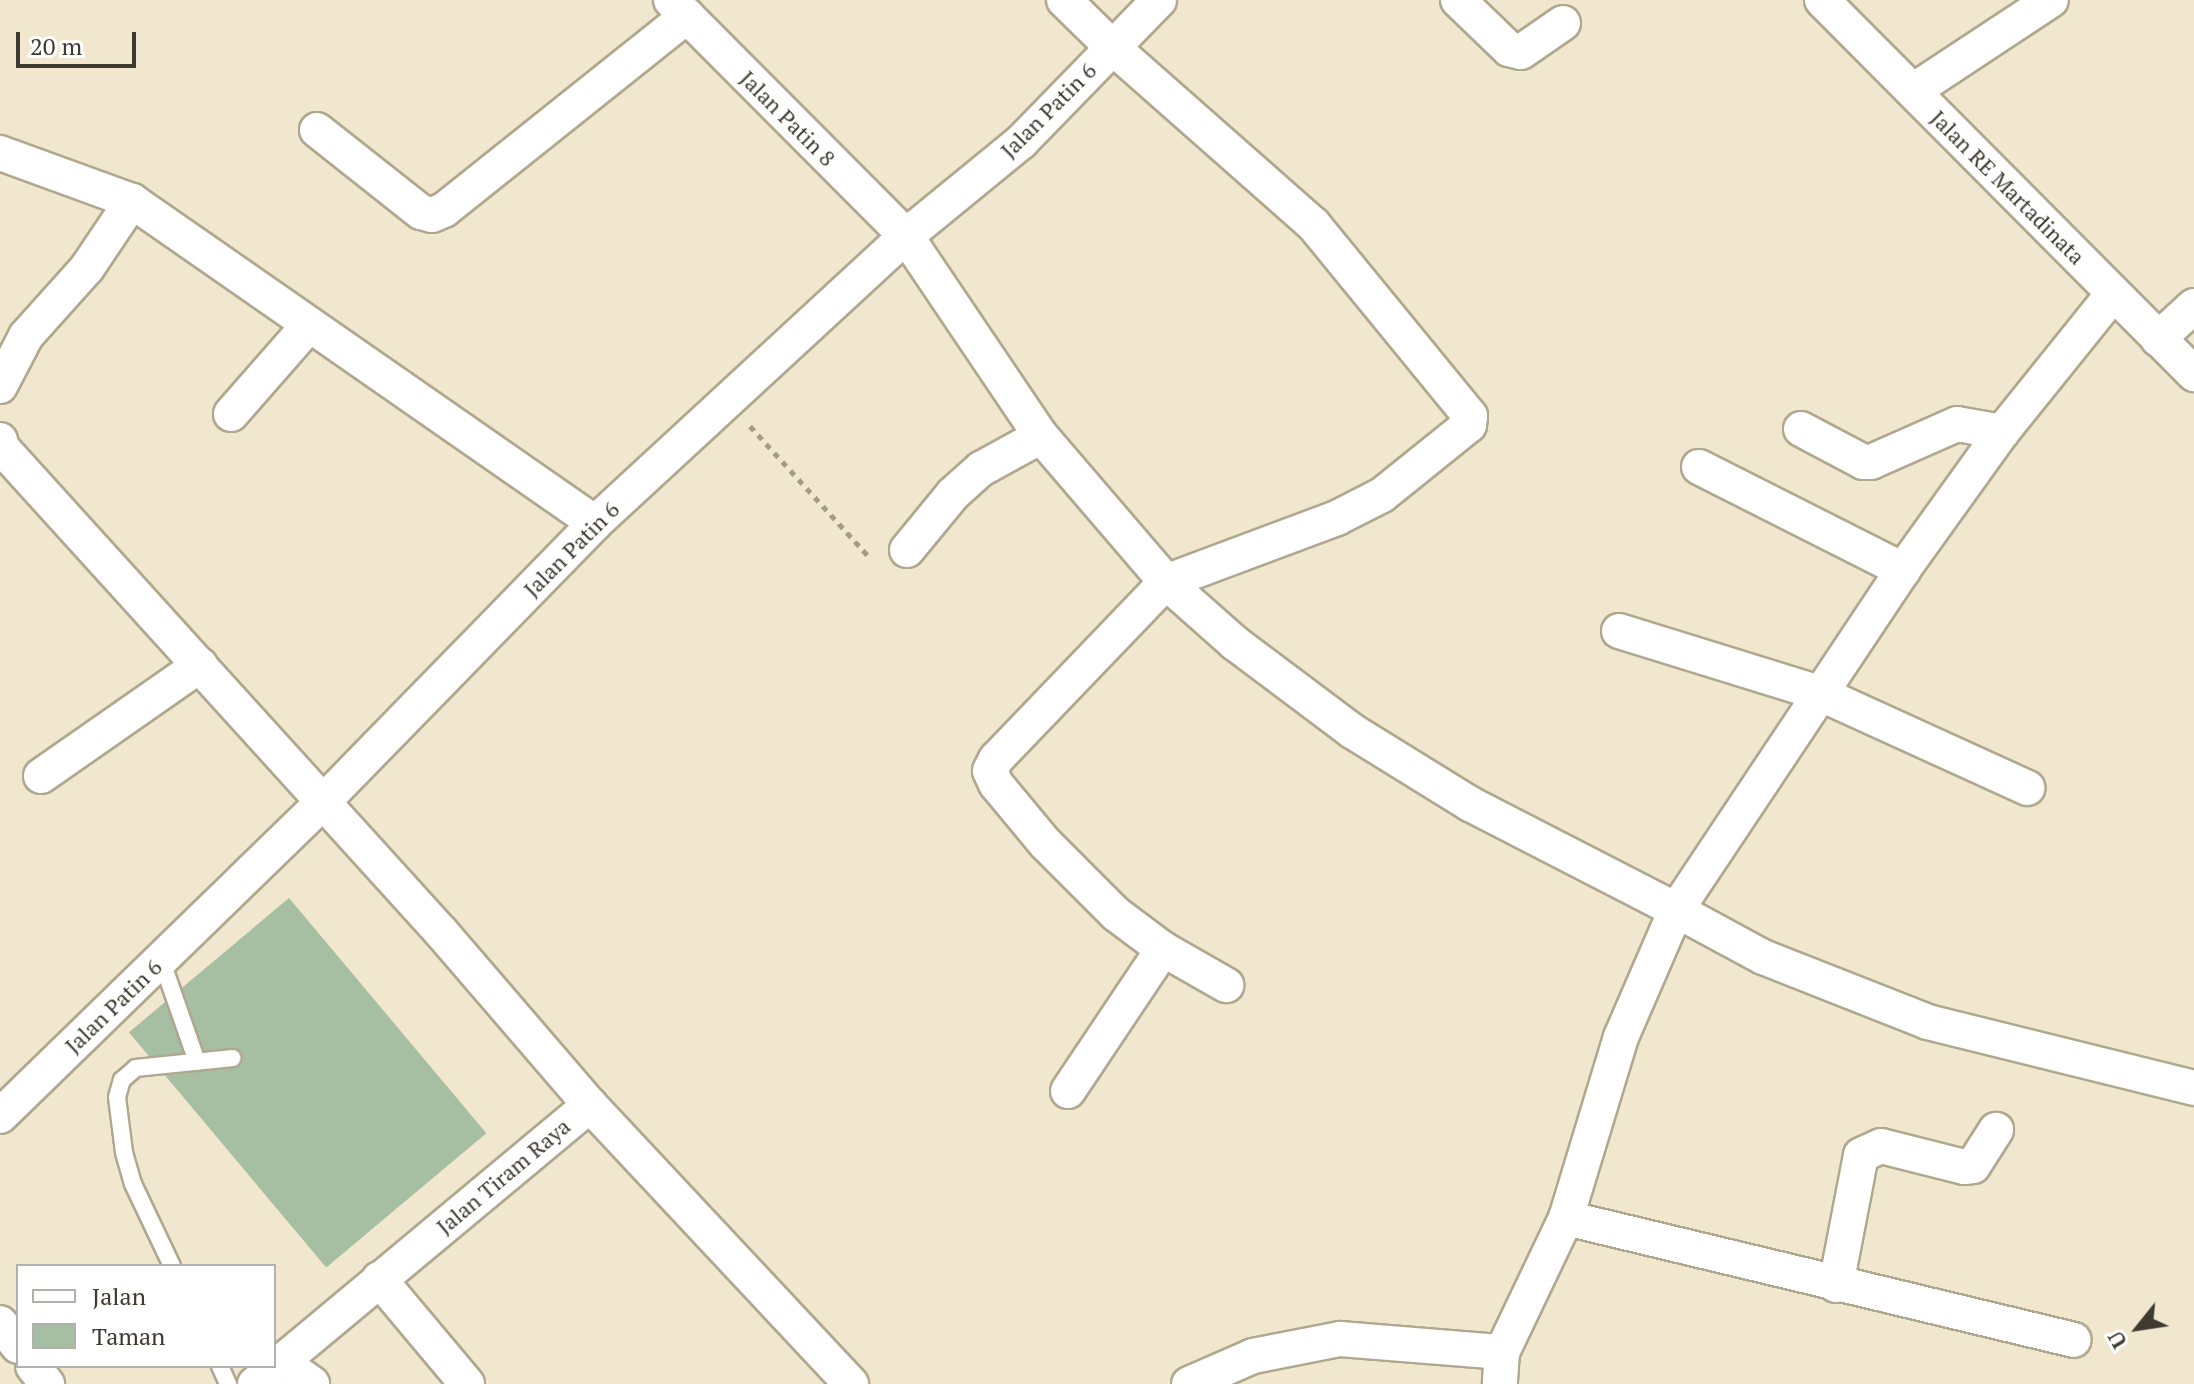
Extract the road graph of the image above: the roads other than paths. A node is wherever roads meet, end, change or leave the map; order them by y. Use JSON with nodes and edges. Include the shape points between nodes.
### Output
{"nodes":[{"id":1,"x":1064,"y":0,"type":"edge"},
{"id":2,"x":1159,"y":0,"type":"edge"},
{"id":3,"x":1458,"y":0,"type":"edge"},
{"id":4,"x":1822,"y":0,"type":"edge"},
{"id":5,"x":2051,"y":0,"type":"edge"},
{"id":6,"x":679,"y":8,"type":"edge"},
{"id":7,"x":1563,"y":23,"type":"dead end"},
{"id":8,"x":1111,"y":46,"type":"junction"},
{"id":9,"x":1913,"y":91,"type":"junction"},
{"id":10,"x":317,"y":130,"type":"dead end"},
{"id":11,"x":0,"y":153,"type":"edge"},
{"id":12,"x":132,"y":201,"type":"junction"},
{"id":13,"x":906,"y":236,"type":"junction"},
{"id":14,"x":2113,"y":294,"type":"junction"},
{"id":15,"x":2194,"y":306,"type":"edge"},
{"id":16,"x":308,"y":326,"type":"junction"},
{"id":17,"x":2158,"y":339,"type":"junction"},
{"id":18,"x":2194,"y":374,"type":"edge"},
{"id":19,"x":0,"y":386,"type":"edge"},
{"id":20,"x":231,"y":414,"type":"dead end"},
{"id":21,"x":1801,"y":429,"type":"dead end"},
{"id":22,"x":2002,"y":432,"type":"junction"},
{"id":23,"x":1041,"y":436,"type":"junction"},
{"id":24,"x":1,"y":446,"type":"edge"},
{"id":25,"x":1699,"y":467,"type":"dead end"},
{"id":26,"x":595,"y":523,"type":"junction"},
{"id":27,"x":907,"y":550,"type":"road end"},
{"id":28,"x":1903,"y":570,"type":"junction"},
{"id":29,"x":1166,"y":582,"type":"junction"},
{"id":30,"x":1619,"y":631,"type":"dead end"},
{"id":31,"x":200,"y":665,"type":"junction"},
{"id":32,"x":1819,"y":693,"type":"junction"},
{"id":33,"x":41,"y":776,"type":"dead end"},
{"id":34,"x":2027,"y":788,"type":"dead end"},
{"id":35,"x":322,"y":803,"type":"junction"},
{"id":36,"x":1676,"y":910,"type":"junction"},
{"id":37,"x":1163,"y":949,"type":"junction"},
{"id":38,"x":161,"y":959,"type":"junction"},
{"id":39,"x":1226,"y":985,"type":"dead end"},
{"id":40,"x":232,"y":1058,"type":"dead end"},
{"id":41,"x":197,"y":1062,"type":"junction"},
{"id":42,"x":2194,"y":1088,"type":"edge"},
{"id":43,"x":1068,"y":1091,"type":"dead end"},
{"id":44,"x":590,"y":1105,"type":"junction"},
{"id":45,"x":0,"y":1116,"type":"edge"},
{"id":46,"x":1996,"y":1130,"type":"dead end"},
{"id":47,"x":1566,"y":1218,"type":"junction"},
{"id":48,"x":171,"y":1264,"type":"edge"},
{"id":49,"x":379,"y":1279,"type":"junction"},
{"id":50,"x":1836,"y":1285,"type":"junction"},
{"id":51,"x":0,"y":1323,"type":"edge"},
{"id":52,"x":2074,"y":1340,"type":"dead end"},
{"id":53,"x":16,"y":1343,"type":"edge"},
{"id":54,"x":281,"y":1362,"type":"junction"},
{"id":55,"x":276,"y":1366,"type":"edge"},
{"id":56,"x":35,"y":1368,"type":"edge"},
{"id":57,"x":274,"y":1368,"type":"edge"},
{"id":58,"x":1501,"y":1368,"type":"edge"},
{"id":59,"x":837,"y":1381,"type":"edge"},
{"id":60,"x":47,"y":1384,"type":"edge"},
{"id":61,"x":255,"y":1384,"type":"edge"},
{"id":62,"x":312,"y":1384,"type":"edge"},
{"id":63,"x":467,"y":1384,"type":"edge"},
{"id":64,"x":1189,"y":1384,"type":"edge"}],
"edges":[{"from":1,"to":8,"type":"street"},
{"from":2,"to":8,"type":"street","name":"Jalan Patin 6"},
{"from":3,"to":7,"type":"street","via":[[1509,49],[1521,52]]},
{"from":4,"to":9,"type":"street","name":"Jalan RE Martadinata"},
{"from":5,"to":9,"type":"street"},
{"from":6,"to":10,"type":"street","via":[[432,215],[421,212]]},
{"from":6,"to":13,"type":"street","name":"Jalan Patin 8"},
{"from":8,"to":13,"type":"street","name":"Jalan Patin 6","via":[[1021,142]]},
{"from":8,"to":29,"type":"street","via":[[1313,224],[1470,416],[1469,425],[1382,495],[1337,518]]},
{"from":9,"to":14,"type":"street","name":"Jalan RE Martadinata"},
{"from":11,"to":12,"type":"street"},
{"from":12,"to":16,"type":"street"},
{"from":12,"to":19,"type":"street","via":[[87,268],[26,336]]},
{"from":13,"to":23,"type":"street","name":"Jalan Patin 8"},
{"from":13,"to":26,"type":"street","name":"Jalan Patin 6"},
{"from":14,"to":17,"type":"street","name":"Jalan RE Martadinata"},
{"from":14,"to":22,"type":"street"},
{"from":15,"to":17,"type":"street"},
{"from":16,"to":20,"type":"street"},
{"from":16,"to":26,"type":"street"},
{"from":17,"to":18,"type":"street","name":"Jalan RE Martadinata"},
{"from":21,"to":22,"type":"street","via":[[1863,462],[1957,424]]},
{"from":22,"to":28,"type":"street"},
{"from":23,"to":27,"type":"street","via":[[962,485]]},
{"from":23,"to":29,"type":"street","name":"Jalan Patin 8"},
{"from":24,"to":31,"type":"street","name":"Jalan Tiram Raya"},
{"from":25,"to":28,"type":"street"},
{"from":26,"to":35,"type":"street","name":"Jalan Patin 6"},
{"from":28,"to":32,"type":"street"},
{"from":29,"to":36,"type":"street","name":"Jalan Patin 8","via":[[1235,643],[1352,731],[1470,804]]},
{"from":29,"to":37,"type":"street","via":[[990,771],[1045,843],[1116,914]]},
{"from":30,"to":32,"type":"street"},
{"from":31,"to":33,"type":"street"},
{"from":31,"to":35,"type":"street","name":"Jalan Tiram Raya"},
{"from":32,"to":34,"type":"street"},
{"from":32,"to":36,"type":"street"},
{"from":35,"to":38,"type":"street","name":"Jalan Patin 6"},
{"from":35,"to":44,"type":"street","name":"Jalan Tiram Raya"},
{"from":36,"to":42,"type":"street","name":"Jalan Patin 8","via":[[1763,957],[1928,1022]]},
{"from":36,"to":47,"type":"street","via":[[1621,1037]]},
{"from":37,"to":39,"type":"street"},
{"from":37,"to":43,"type":"street"},
{"from":38,"to":41,"type":"lane"},
{"from":38,"to":45,"type":"street","name":"Jalan Patin 6"},
{"from":40,"to":41,"type":"lane"},
{"from":41,"to":48,"type":"lane","via":[[136,1068],[122,1080],[117,1097],[133,1184]]},
{"from":44,"to":49,"type":"street","name":"Jalan Tiram Raya"},
{"from":44,"to":59,"type":"street"},
{"from":46,"to":50,"type":"street","via":[[1973,1166],[1881,1146],[1861,1155]]},
{"from":47,"to":50,"type":"street"},
{"from":47,"to":58,"type":"street"},
{"from":49,"to":54,"type":"street","name":"Jalan Tiram Raya"},
{"from":49,"to":63,"type":"street"},
{"from":50,"to":52,"type":"street"},
{"from":51,"to":53,"type":"street"},
{"from":54,"to":55,"type":"street","name":"Jalan Tiram Raya"},
{"from":54,"to":62,"type":"street"},
{"from":56,"to":60,"type":"street"},
{"from":57,"to":61,"type":"street","name":"Jalan Tiram Raya"},
{"from":58,"to":64,"type":"street","via":[[1340,1339],[1253,1356]]}]}
